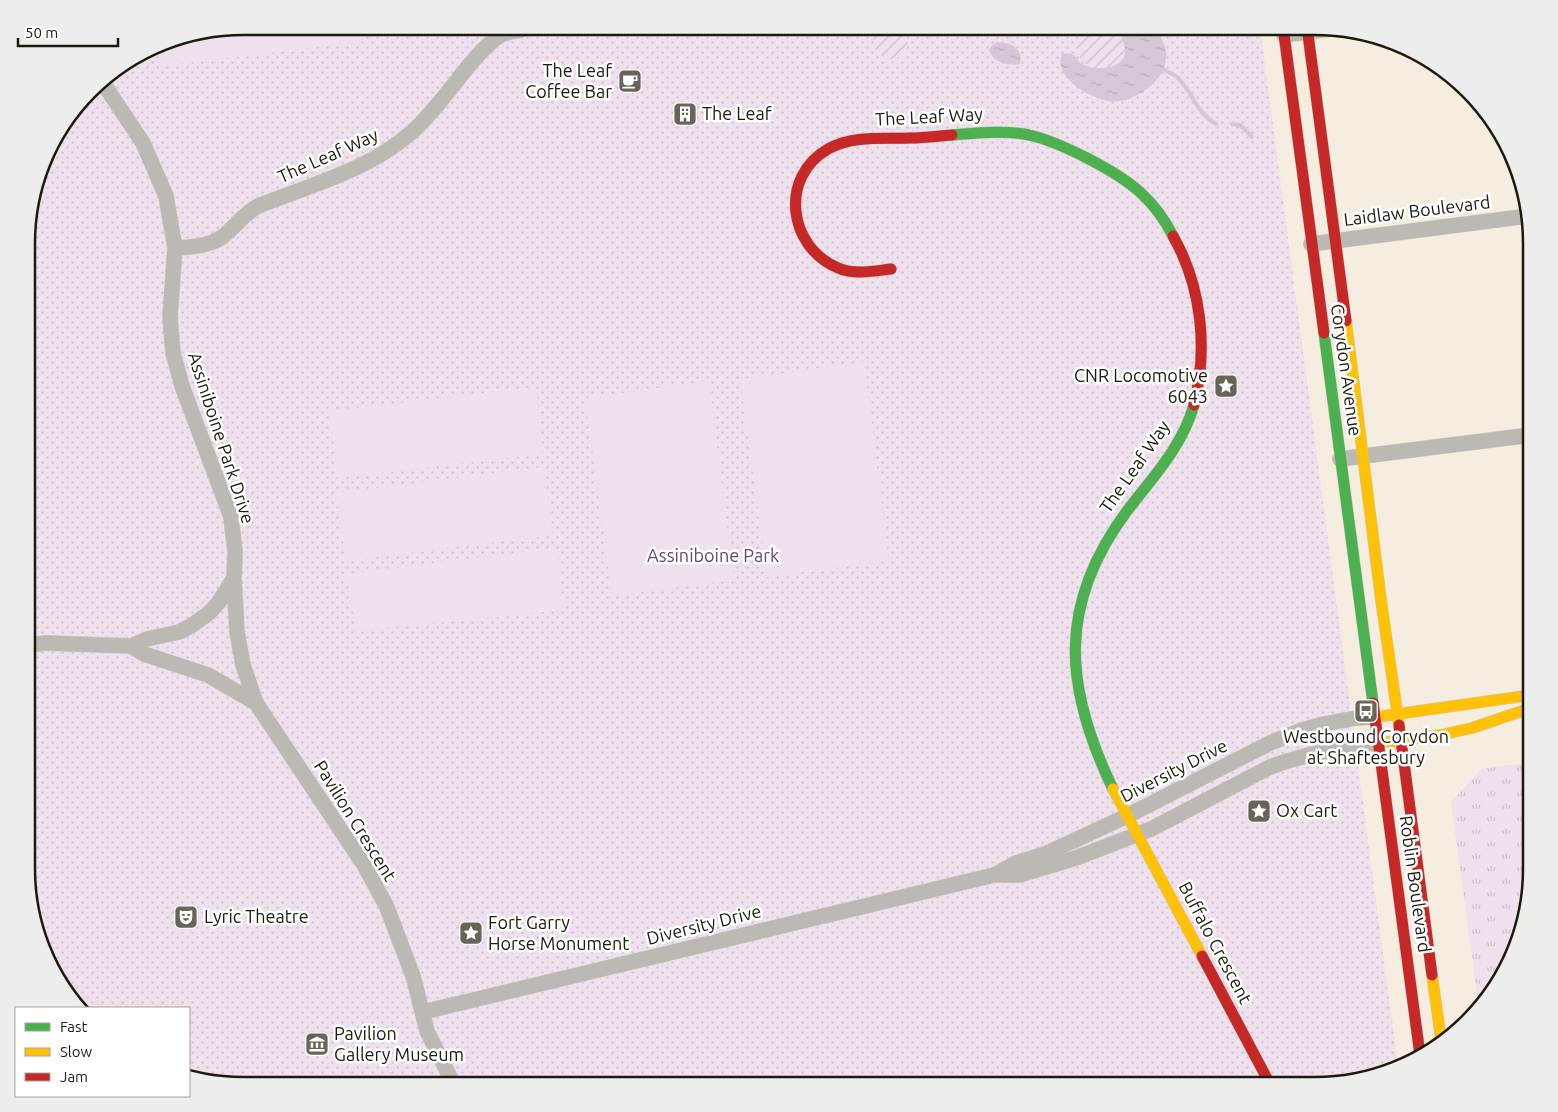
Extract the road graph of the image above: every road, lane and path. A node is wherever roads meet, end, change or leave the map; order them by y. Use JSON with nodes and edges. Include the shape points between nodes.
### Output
{"nodes":[{"id":1,"x":501,"y":35,"type":"edge"},
{"id":2,"x":1284,"y":35,"type":"edge"},
{"id":3,"x":1309,"y":35,"type":"edge"},
{"id":4,"x":106,"y":87,"type":"edge"},
{"id":5,"x":1521,"y":217,"type":"edge"},
{"id":6,"x":1335,"y":241,"type":"junction"},
{"id":7,"x":1311,"y":244,"type":"junction"},
{"id":8,"x":176,"y":248,"type":"junction"},
{"id":9,"x":891,"y":269,"type":"dead end"},
{"id":10,"x":1523,"y":436,"type":"edge"},
{"id":11,"x":1364,"y":456,"type":"junction"},
{"id":12,"x":1340,"y":459,"type":"junction"},
{"id":13,"x":234,"y":578,"type":"junction"},
{"id":14,"x":35,"y":643,"type":"edge"},
{"id":15,"x":131,"y":646,"type":"junction"},
{"id":16,"x":1523,"y":696,"type":"edge"},
{"id":17,"x":256,"y":703,"type":"junction"},
{"id":18,"x":1523,"y":711,"type":"edge"},
{"id":19,"x":1398,"y":715,"type":"junction"},
{"id":20,"x":1375,"y":717,"type":"junction"},
{"id":21,"x":1401,"y":740,"type":"junction"},
{"id":22,"x":1378,"y":743,"type":"junction"},
{"id":23,"x":1127,"y":816,"type":"junction"},
{"id":24,"x":1138,"y":834,"type":"junction"},
{"id":25,"x":994,"y":875,"type":"junction"},
{"id":26,"x":423,"y":1012,"type":"junction"},
{"id":27,"x":1440,"y":1034,"type":"edge"},
{"id":28,"x":1419,"y":1049,"type":"edge"},
{"id":29,"x":450,"y":1077,"type":"edge"},
{"id":30,"x":1264,"y":1077,"type":"edge"}],
"edges":[{"from":1,"to":8,"type":"street","name":"The Leaf Way","via":[[480,53],[426,118],[395,147],[361,166],[258,206],[219,239],[208,244]]},
{"from":2,"to":7,"type":"main road","name":"Corydon Avenue"},
{"from":3,"to":6,"type":"main road","name":"Corydon Avenue"},
{"from":4,"to":8,"type":"street","name":"Assiniboine Park Drive","via":[[143,143],[154,167],[166,196]]},
{"from":5,"to":6,"type":"street","name":"Laidlaw Boulevard"},
{"from":6,"to":7,"type":"street","name":"Laidlaw Boulevard"},
{"from":6,"to":11,"type":"main road","name":"Corydon Avenue"},
{"from":7,"to":12,"type":"main road","name":"Corydon Avenue"},
{"from":8,"to":13,"type":"street","name":"Assiniboine Park Drive","via":[[170,317],[173,353],[182,386],[231,517]]},
{"from":9,"to":23,"type":"main road","name":"The Leaf Way","via":[[860,272],[834,266],[822,260],[803,240],[795,216],[795,190],[806,167],[831,147],[853,140],[987,133],[1022,134],[1042,139],[1106,169],[1140,192],[1164,220],[1182,254],[1200,317],[1202,363],[1195,404],[1178,443],[1101,548],[1088,581],[1077,634],[1076,666],[1086,720],[1100,760]]},
{"from":10,"to":11,"type":"street"},
{"from":11,"to":12,"type":"street"},
{"from":11,"to":19,"type":"main road","name":"Corydon Avenue"},
{"from":12,"to":20,"type":"main road","name":"Corydon Avenue"},
{"from":13,"to":15,"type":"street","name":"Assiniboine Park Drive","via":[[219,602],[191,626]]},
{"from":13,"to":17,"type":"street","name":"Pavilion Crescent","via":[[239,648]]},
{"from":14,"to":15,"type":"street","name":"Assiniboine Park Drive"},
{"from":15,"to":17,"type":"street","name":"Assiniboine Park Drive","via":[[144,654],[208,675]]},
{"from":16,"to":19,"type":"main road"},
{"from":17,"to":26,"type":"street","name":"Pavilion Crescent","via":[[359,856],[386,905]]},
{"from":18,"to":21,"type":"main road","via":[[1472,728]]},
{"from":19,"to":20,"type":"main road"},
{"from":19,"to":21,"type":"main road","name":"Roblin Boulevard"},
{"from":20,"to":22,"type":"main road","name":"Roblin Boulevard"},
{"from":20,"to":23,"type":"street","name":"Diversity Drive","via":[[1324,724],[1278,740]]},
{"from":21,"to":22,"type":"main road"},
{"from":21,"to":27,"type":"main road","name":"Roblin Boulevard"},
{"from":22,"to":24,"type":"street","name":"Diversity Drive","via":[[1313,753],[1270,767]]},
{"from":22,"to":28,"type":"main road","name":"Roblin Boulevard"},
{"from":23,"to":24,"type":"main road","name":"Buffalo Crescent"},
{"from":23,"to":25,"type":"street","name":"Diversity Drive"},
{"from":24,"to":25,"type":"street","name":"Diversity Drive","via":[[1019,875]]},
{"from":24,"to":30,"type":"main road","name":"Buffalo Crescent"},
{"from":25,"to":26,"type":"street","name":"Diversity Drive"},
{"from":26,"to":29,"type":"street","name":"Pavilion Crescent","via":[[427,1031]]}]}
